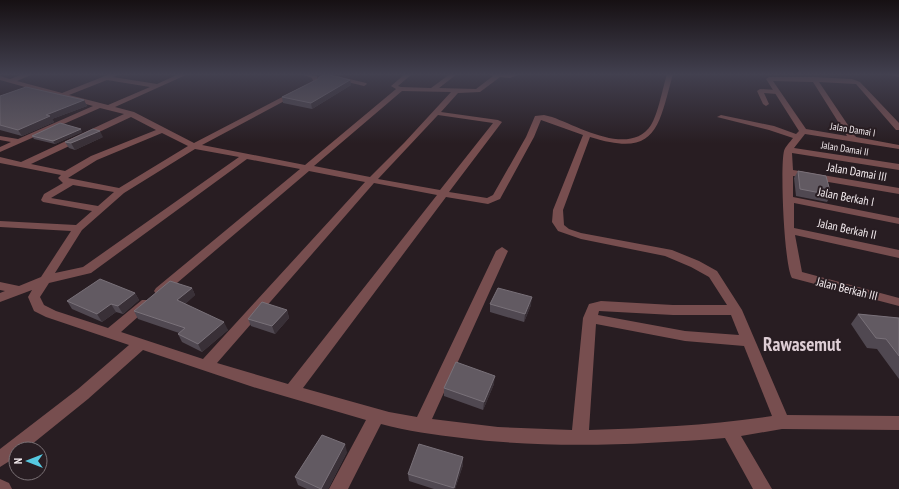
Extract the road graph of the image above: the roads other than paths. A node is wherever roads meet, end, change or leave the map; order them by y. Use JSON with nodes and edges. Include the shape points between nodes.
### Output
{"nodes":[{"id":1,"x":69,"y":97,"type":"edge"},
{"id":2,"x":134,"y":97,"type":"edge"},
{"id":3,"x":288,"y":97,"type":"edge"},
{"id":4,"x":391,"y":97,"type":"edge"},
{"id":5,"x":451,"y":97,"type":"edge"},
{"id":6,"x":664,"y":97,"type":"edge"},
{"id":7,"x":763,"y":97,"type":"edge"},
{"id":8,"x":780,"y":97,"type":"edge"},
{"id":9,"x":826,"y":97,"type":"edge"},
{"id":10,"x":871,"y":97,"type":"edge"},
{"id":11,"x":766,"y":104,"type":"dead end"},
{"id":12,"x":100,"y":105,"type":"junction"},
{"id":13,"x":110,"y":108,"type":"junction"},
{"id":14,"x":436,"y":113,"type":"junction"},
{"id":15,"x":131,"y":114,"type":"junction"},
{"id":16,"x":721,"y":117,"type":"dead end"},
{"id":17,"x":899,"y":128,"type":"edge"},
{"id":18,"x":163,"y":130,"type":"junction"},
{"id":19,"x":588,"y":133,"type":"junction"},
{"id":20,"x":801,"y":134,"type":"junction"},
{"id":21,"x":0,"y":138,"type":"edge"},
{"id":22,"x":854,"y":140,"type":"junction"},
{"id":23,"x":17,"y":141,"type":"junction"},
{"id":24,"x":194,"y":146,"type":"junction"},
{"id":25,"x":899,"y":147,"type":"edge"},
{"id":26,"x":0,"y":150,"type":"edge"},
{"id":27,"x":788,"y":150,"type":"junction"},
{"id":28,"x":247,"y":156,"type":"junction"},
{"id":29,"x":0,"y":160,"type":"edge"},
{"id":30,"x":23,"y":164,"type":"junction"},
{"id":31,"x":309,"y":167,"type":"junction"},
{"id":32,"x":899,"y":167,"type":"edge"},
{"id":33,"x":788,"y":172,"type":"junction"},
{"id":34,"x":69,"y":178,"type":"junction"},
{"id":35,"x":372,"y":180,"type":"junction"},
{"id":36,"x":121,"y":191,"type":"junction"},
{"id":37,"x":899,"y":191,"type":"edge"},
{"id":38,"x":442,"y":194,"type":"junction"},
{"id":39,"x":788,"y":199,"type":"junction"},
{"id":40,"x":98,"y":209,"type":"junction"},
{"id":41,"x":899,"y":221,"type":"edge"},
{"id":42,"x":0,"y":224,"type":"edge"},
{"id":43,"x":78,"y":228,"type":"junction"},
{"id":44,"x":789,"y":230,"type":"junction"},
{"id":45,"x":502,"y":251,"type":"dead end"},
{"id":46,"x":899,"y":254,"type":"edge"},
{"id":47,"x":47,"y":279,"type":"junction"},
{"id":48,"x":0,"y":286,"type":"edge"},
{"id":49,"x":19,"y":290,"type":"junction"},
{"id":50,"x":0,"y":298,"type":"edge"},
{"id":51,"x":899,"y":302,"type":"edge"},
{"id":52,"x":736,"y":310,"type":"junction"},
{"id":53,"x":590,"y":318,"type":"junction"},
{"id":54,"x":110,"y":334,"type":"junction"},
{"id":55,"x":749,"y":341,"type":"junction"},
{"id":56,"x":140,"y":344,"type":"junction"},
{"id":57,"x":206,"y":365,"type":"junction"},
{"id":58,"x":292,"y":391,"type":"junction"},
{"id":59,"x":377,"y":416,"type":"junction"},
{"id":60,"x":782,"y":422,"type":"junction"},
{"id":61,"x":899,"y":423,"type":"edge"},
{"id":62,"x":420,"y":425,"type":"junction"},
{"id":63,"x":729,"y":430,"type":"junction"},
{"id":64,"x":580,"y":438,"type":"junction"},
{"id":65,"x":0,"y":459,"type":"edge"},
{"id":66,"x":0,"y":488,"type":"edge"},
{"id":67,"x":3,"y":489,"type":"edge"},
{"id":68,"x":338,"y":489,"type":"edge"},
{"id":69,"x":762,"y":489,"type":"edge"}],
"edges":[{"from":1,"to":12,"type":"street"},
{"from":2,"to":13,"type":"street"},
{"from":3,"to":24,"type":"street"},
{"from":4,"to":31,"type":"street"},
{"from":5,"to":14,"type":"street"},
{"from":6,"to":19,"type":"street","via":[[656,124],[643,138],[620,141]]},
{"from":7,"to":11,"type":"lane"},
{"from":8,"to":20,"type":"street"},
{"from":9,"to":22,"type":"street"},
{"from":10,"to":17,"type":"street"},
{"from":12,"to":13,"type":"street"},
{"from":12,"to":23,"type":"street"},
{"from":13,"to":15,"type":"street"},
{"from":14,"to":35,"type":"street"},
{"from":14,"to":38,"type":"street","via":[[498,122]]},
{"from":15,"to":18,"type":"street"},
{"from":15,"to":30,"type":"street"},
{"from":16,"to":20,"type":"street","name":"Jalan Damai I"},
{"from":18,"to":24,"type":"street"},
{"from":18,"to":34,"type":"street","via":[[114,149]]},
{"from":19,"to":38,"type":"street","via":[[546,118],[539,118],[497,197],[482,201]]},
{"from":19,"to":52,"type":"street","via":[[558,210],[556,219],[560,228],[568,233],[654,250],[695,264],[713,274]]},
{"from":20,"to":22,"type":"street","name":"Jalan Damai I"},
{"from":20,"to":27,"type":"street"},
{"from":21,"to":23,"type":"street"},
{"from":22,"to":25,"type":"street","name":"Jalan Damai I"},
{"from":23,"to":26,"type":"street"},
{"from":24,"to":28,"type":"street"},
{"from":24,"to":36,"type":"street"},
{"from":27,"to":32,"type":"street","name":"Jalan Damai II"},
{"from":27,"to":33,"type":"street"},
{"from":28,"to":31,"type":"street"},
{"from":28,"to":47,"type":"street","via":[[87,270]]},
{"from":29,"to":30,"type":"street"},
{"from":30,"to":34,"type":"street"},
{"from":31,"to":35,"type":"street"},
{"from":31,"to":54,"type":"street"},
{"from":33,"to":37,"type":"street","name":"Jalan Damai III"},
{"from":33,"to":39,"type":"street"},
{"from":34,"to":36,"type":"street"},
{"from":34,"to":40,"type":"street","via":[[47,196],[46,200]]},
{"from":35,"to":38,"type":"street"},
{"from":35,"to":57,"type":"street"},
{"from":36,"to":40,"type":"street"},
{"from":38,"to":58,"type":"street"},
{"from":39,"to":41,"type":"street","name":"Jalan Berkah I"},
{"from":39,"to":44,"type":"street"},
{"from":40,"to":43,"type":"street"},
{"from":42,"to":43,"type":"street"},
{"from":43,"to":47,"type":"street"},
{"from":44,"to":46,"type":"street","name":"Jalan Berkah II"},
{"from":44,"to":51,"type":"street","name":"Jalan Berkah III","via":[[796,275]]},
{"from":45,"to":62,"type":"street"},
{"from":47,"to":49,"type":"street"},
{"from":47,"to":54,"type":"street","via":[[34,297],[39,308]]},
{"from":48,"to":49,"type":"street"},
{"from":49,"to":50,"type":"street"},
{"from":52,"to":53,"type":"street","via":[[666,310],[601,306],[594,308]]},
{"from":52,"to":55,"type":"street"},
{"from":53,"to":55,"type":"street","via":[[685,336]]},
{"from":53,"to":64,"type":"street"},
{"from":54,"to":56,"type":"street"},
{"from":55,"to":60,"type":"street"},
{"from":56,"to":57,"type":"street"},
{"from":56,"to":65,"type":"street","via":[[83,394]]},
{"from":57,"to":58,"type":"street"},
{"from":58,"to":59,"type":"street"},
{"from":59,"to":62,"type":"street"},
{"from":59,"to":68,"type":"street"},
{"from":60,"to":61,"type":"street"},
{"from":60,"to":63,"type":"street"},
{"from":62,"to":64,"type":"street","via":[[498,435]]},
{"from":63,"to":64,"type":"street"},
{"from":63,"to":69,"type":"street"},
{"from":66,"to":67,"type":"street"}]}
